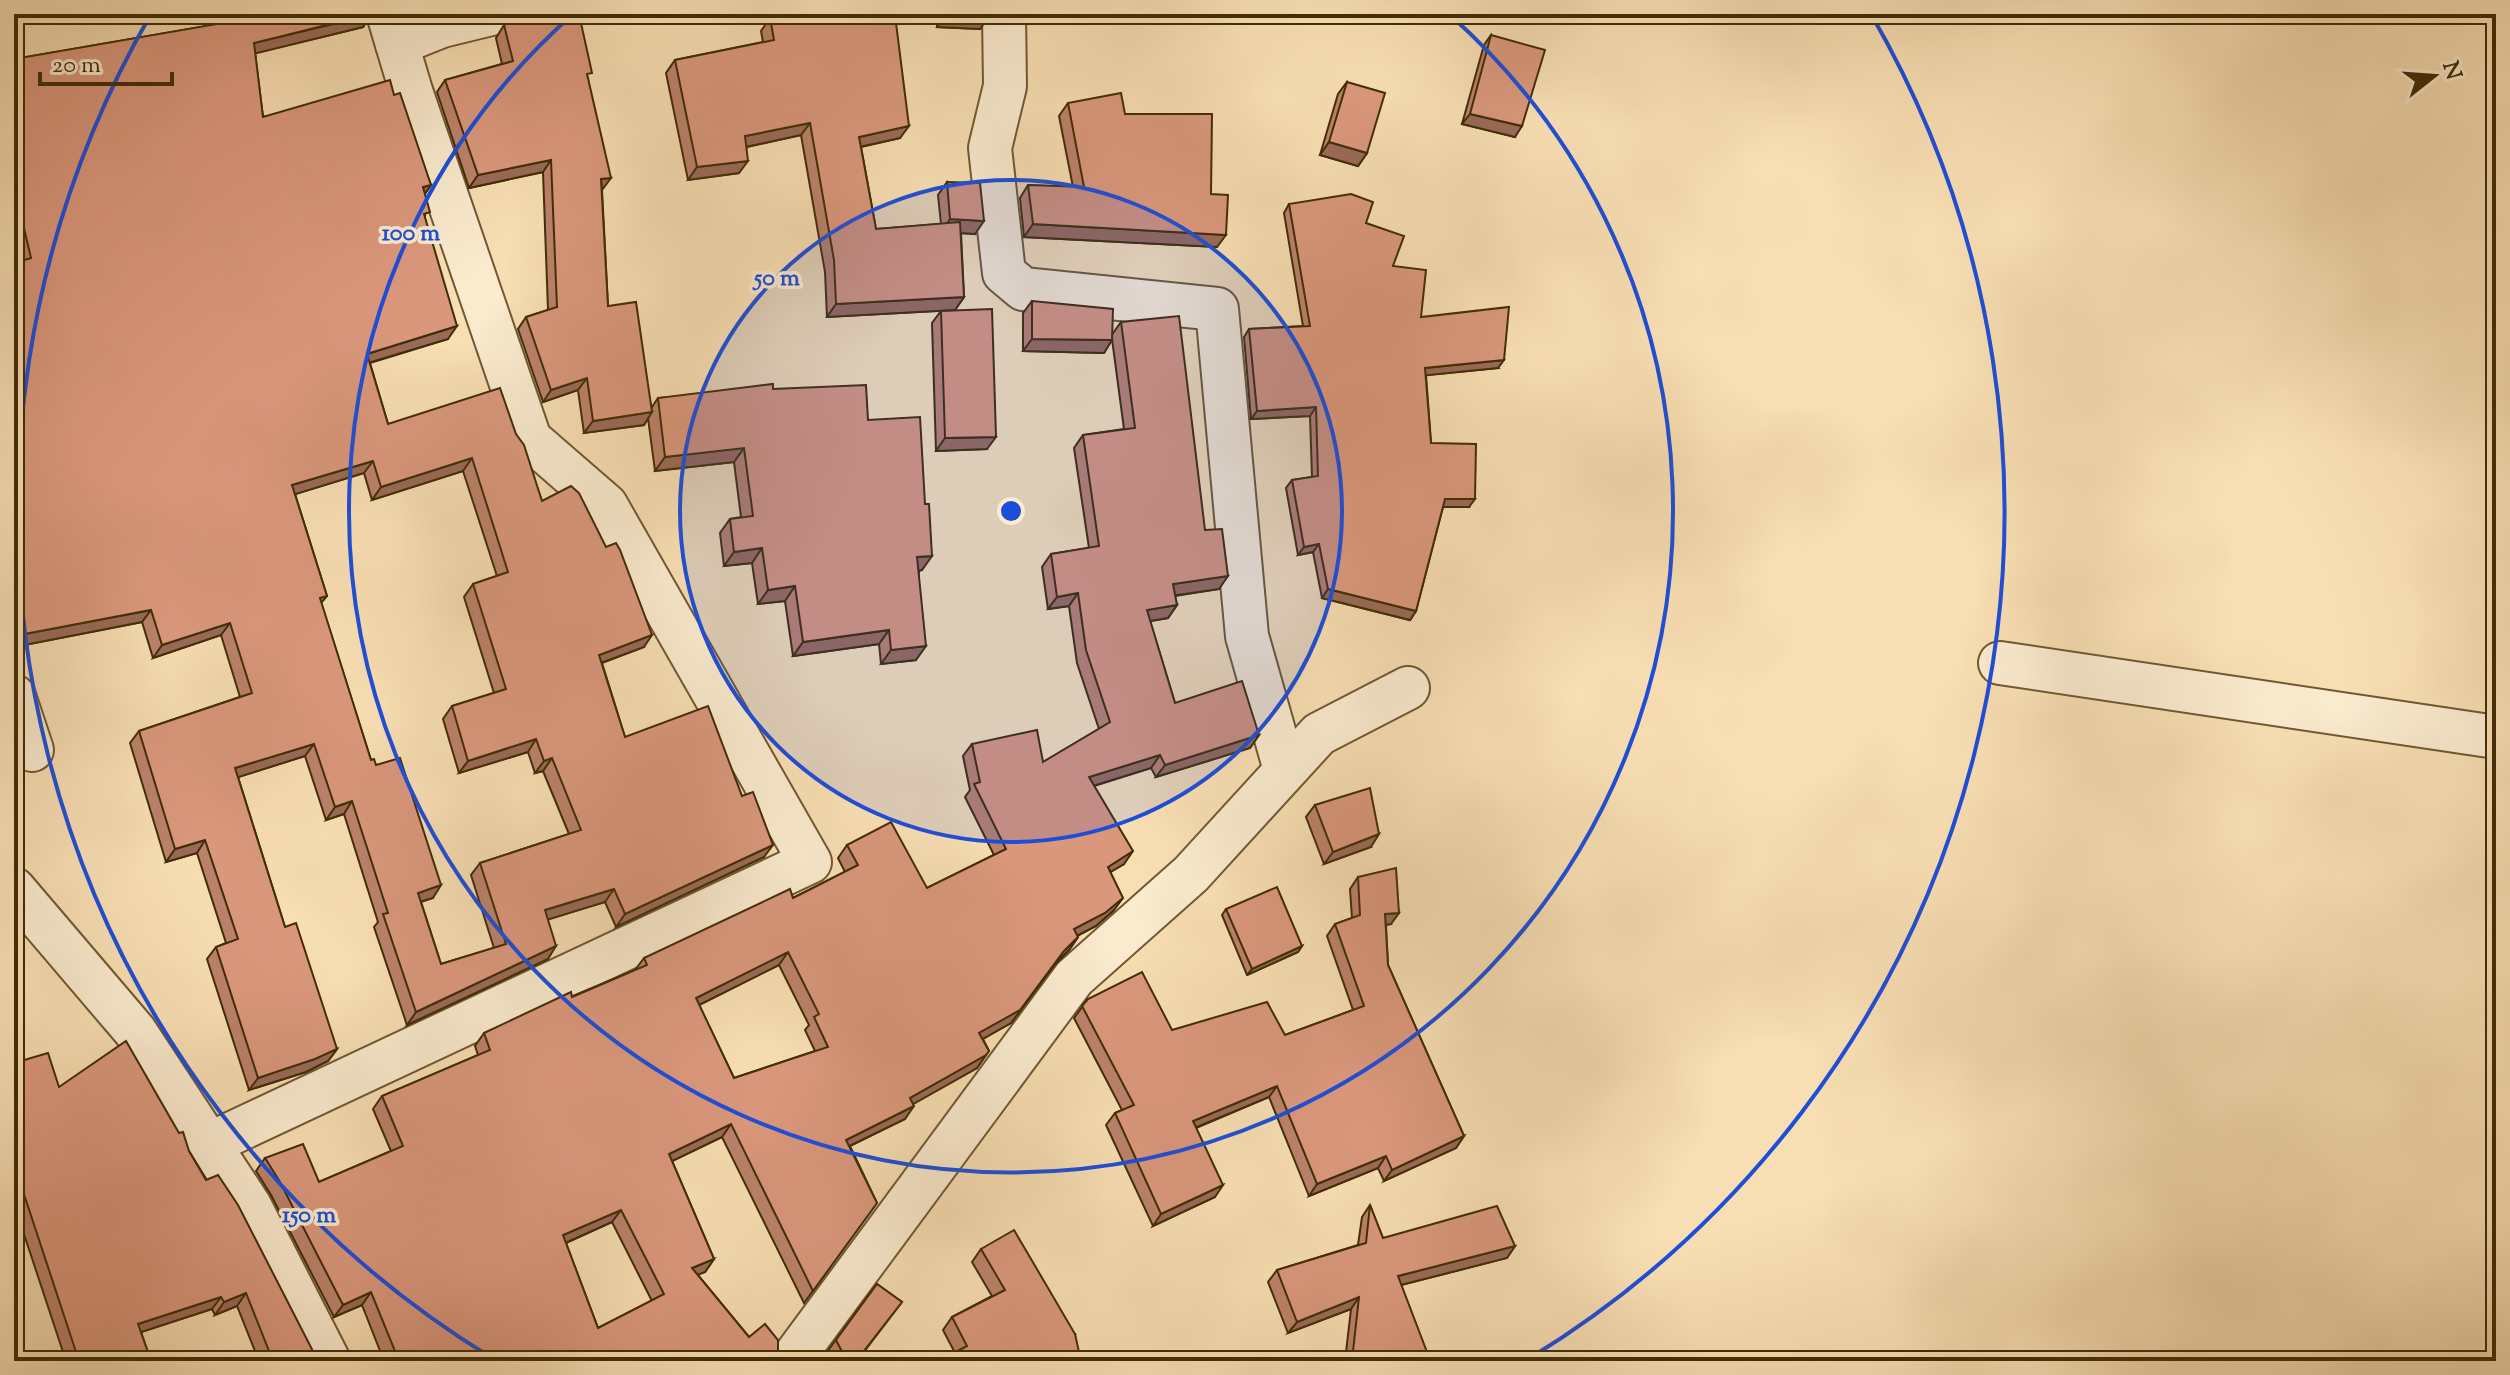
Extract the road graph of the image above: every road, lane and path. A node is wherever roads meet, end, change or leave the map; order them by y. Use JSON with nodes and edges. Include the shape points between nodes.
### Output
{"nodes":[{"id":1,"x":491,"y":14,"type":"edge"},
{"id":2,"x":1004,"y":14,"type":"edge"},
{"id":3,"x":392,"y":29,"type":"edge"},
{"id":4,"x":2000,"y":663,"type":"dead end"},
{"id":5,"x":1408,"y":688,"type":"dead end"},
{"id":6,"x":14,"y":696,"type":"edge"},
{"id":7,"x":2496,"y":737,"type":"edge"},
{"id":8,"x":32,"y":750,"type":"dead end"},
{"id":9,"x":1285,"y":770,"type":"junction"},
{"id":10,"x":14,"y":889,"type":"edge"},
{"id":11,"x":209,"y":1144,"type":"junction"},
{"id":12,"x":329,"y":1361,"type":"edge"},
{"id":13,"x":791,"y":1361,"type":"edge"}],
"edges":[{"from":1,"to":3,"type":"street","via":[[442,26]]},
{"from":2,"to":9,"type":"street","via":[[1005,86],[990,148],[1004,273],[1023,289],[1217,309],[1247,636]]},
{"from":3,"to":11,"type":"street","via":[[530,439],[606,505],[810,862]]},
{"from":4,"to":7,"type":"street"},
{"from":5,"to":9,"type":"street","via":[[1319,734]]},
{"from":6,"to":8,"type":"street"},
{"from":9,"to":13,"type":"street","via":[[1191,874],[1074,978]]},
{"from":10,"to":11,"type":"street","via":[[135,1031]]},
{"from":11,"to":12,"type":"street","via":[[250,1206]]}]}
